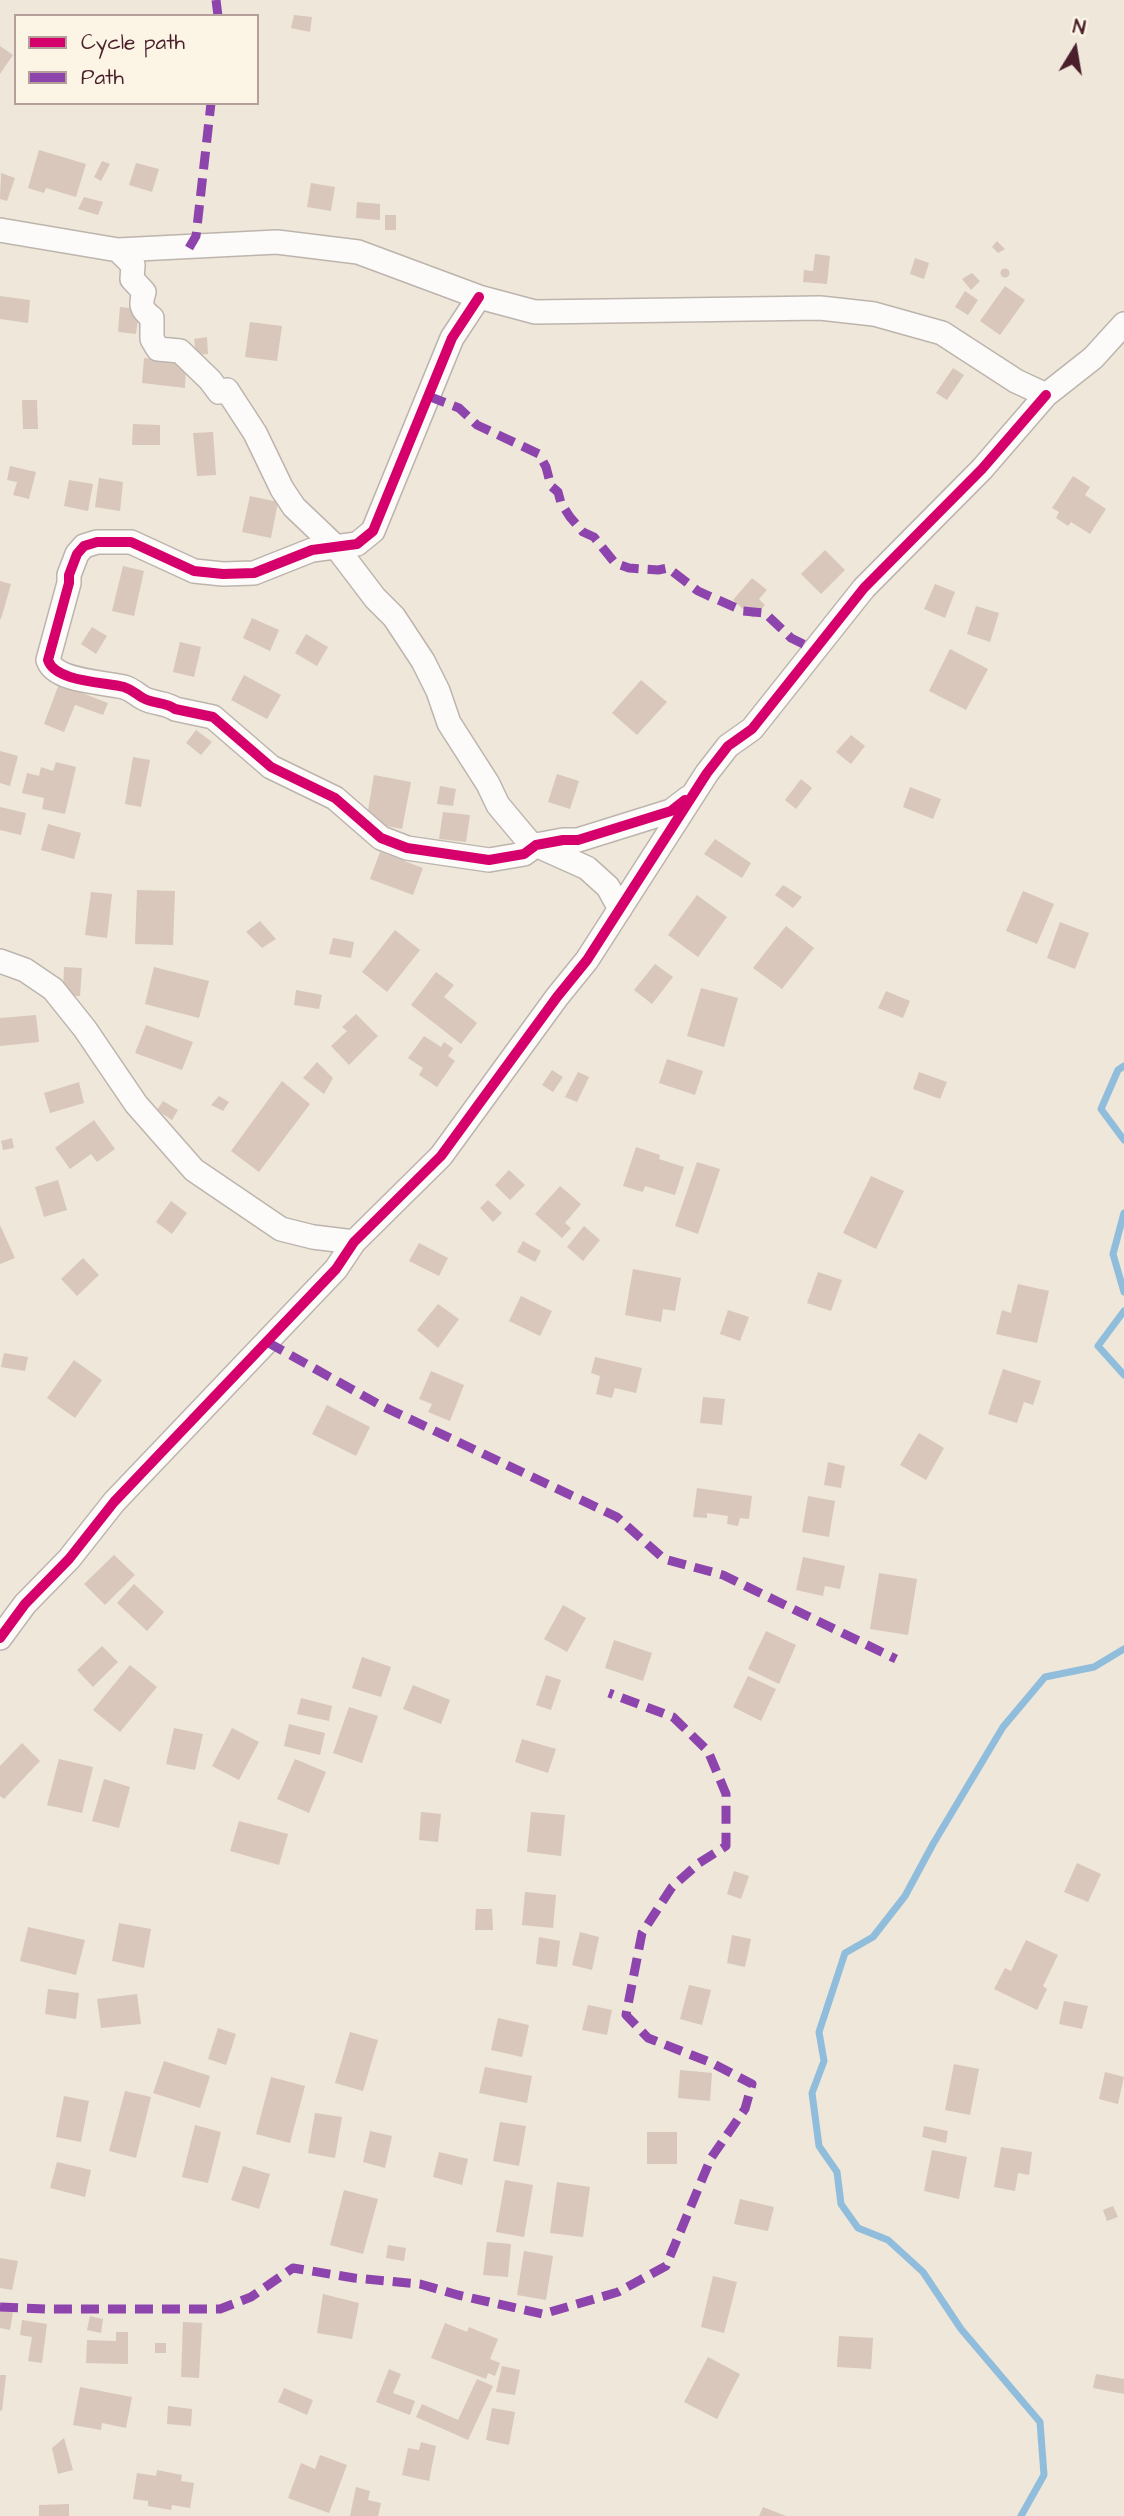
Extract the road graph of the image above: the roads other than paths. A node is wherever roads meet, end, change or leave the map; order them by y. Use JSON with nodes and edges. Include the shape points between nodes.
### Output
{"nodes":[{"id":1,"x":0,"y":230,"type":"edge"},
{"id":2,"x":118,"y":250,"type":"junction"},
{"id":3,"x":479,"y":297,"type":"junction"},
{"id":4,"x":1124,"y":324,"type":"edge"},
{"id":5,"x":1046,"y":396,"type":"junction"},
{"id":6,"x":337,"y":548,"type":"junction"},
{"id":7,"x":694,"y":793,"type":"junction"},
{"id":8,"x":536,"y":845,"type":"junction"},
{"id":9,"x":620,"y":909,"type":"junction"},
{"id":10,"x":0,"y":961,"type":"edge"},
{"id":11,"x":354,"y":1242,"type":"junction"},
{"id":12,"x":0,"y":1638,"type":"edge"}],
"edges":[{"from":1,"to":2,"type":"street"},
{"from":2,"to":3,"type":"street","via":[[277,242],[358,252]]},
{"from":2,"to":6,"type":"street","via":[[133,265],[132,279],[144,292],[141,304],[152,318],[152,339],[158,349],[180,351],[219,392],[227,390],[294,507]]},
{"from":3,"to":5,"type":"street","via":[[535,312],[820,308],[874,314],[942,333]]},
{"from":3,"to":6,"type":"street","via":[[452,338],[373,531],[357,544]]},
{"from":4,"to":5,"type":"street","via":[[1093,358]]},
{"from":5,"to":7,"type":"street","via":[[982,469],[864,588],[752,729],[728,746]]},
{"from":6,"to":8,"type":"street","via":[[394,617],[423,661],[449,723],[498,804]]},
{"from":6,"to":8,"type":"street","via":[[312,550],[254,573],[223,574],[194,571],[131,542],[97,542],[84,547],[73,563],[50,666],[56,672],[135,691],[142,698],[213,717],[271,767],[335,798],[381,838],[407,848],[489,860],[524,854]]},
{"from":7,"to":8,"type":"street","via":[[671,811],[578,841]]},
{"from":7,"to":9,"type":"street"},
{"from":8,"to":9,"type":"street","via":[[587,868],[608,887]]},
{"from":9,"to":11,"type":"street","via":[[441,1156]]},
{"from":10,"to":11,"type":"street","via":[[26,970],[53,989],[136,1104],[194,1170],[281,1229]]},
{"from":11,"to":12,"type":"street","via":[[336,1269],[114,1502]]}]}
